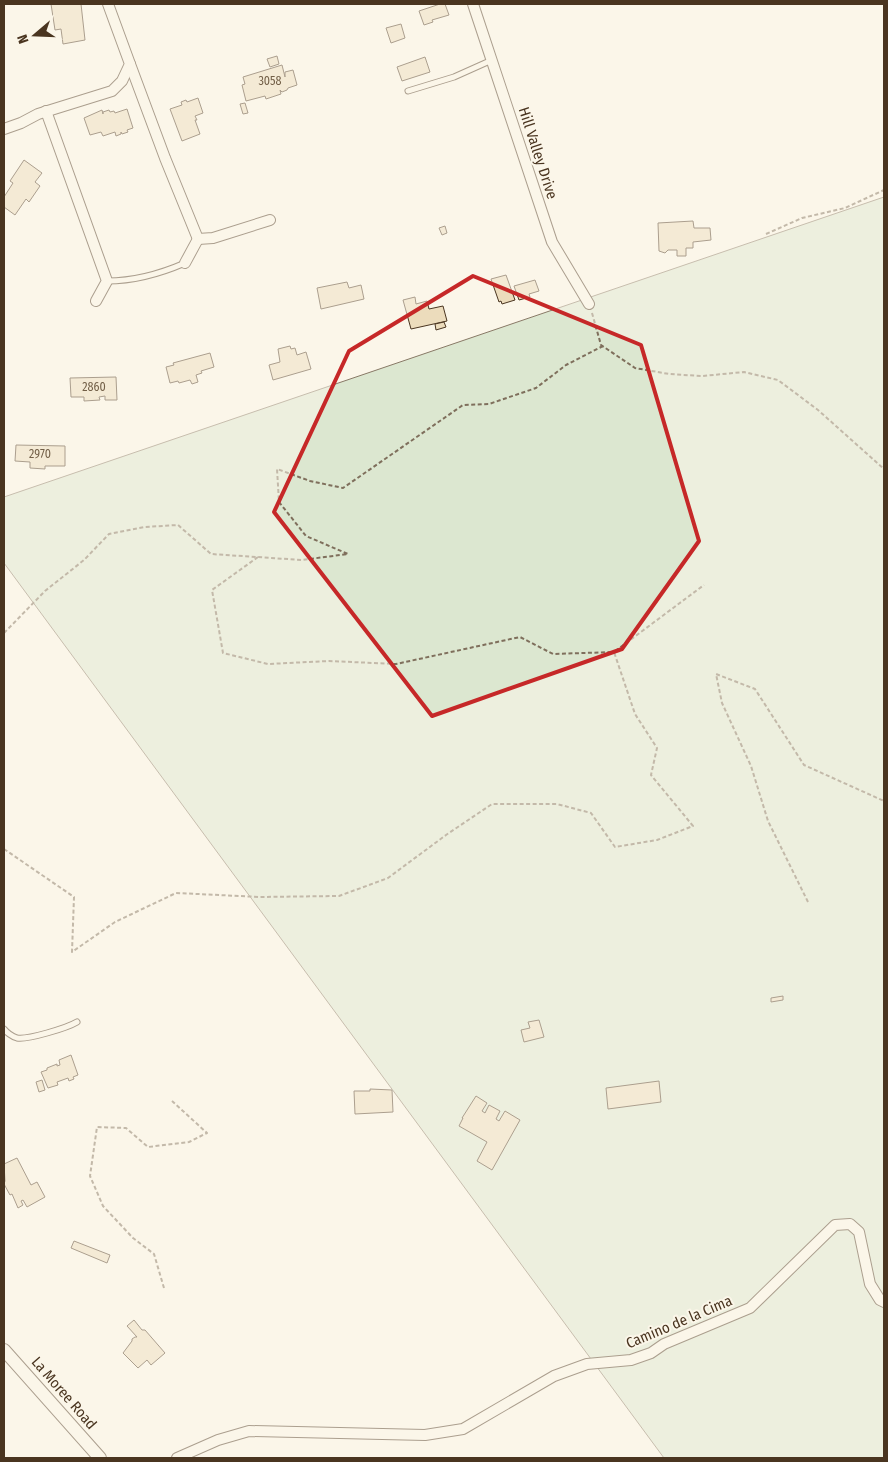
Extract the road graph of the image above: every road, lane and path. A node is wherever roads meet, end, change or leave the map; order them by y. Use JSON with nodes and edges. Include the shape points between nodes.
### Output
{"nodes":[{"id":1,"x":108,"y":4,"type":"edge"},
{"id":2,"x":473,"y":4,"type":"edge"},
{"id":3,"x":492,"y":60,"type":"junction"},
{"id":4,"x":130,"y":64,"type":"junction"},
{"id":5,"x":408,"y":91,"type":"dead end"},
{"id":6,"x":46,"y":111,"type":"junction"},
{"id":7,"x":4,"y":128,"type":"edge"},
{"id":8,"x":884,"y":190,"type":"edge"},
{"id":9,"x":270,"y":220,"type":"dead end"},
{"id":10,"x":766,"y":234,"type":"dead end"},
{"id":11,"x":198,"y":239,"type":"junction"},
{"id":12,"x":185,"y":263,"type":"joint"},
{"id":13,"x":107,"y":281,"type":"junction"},
{"id":14,"x":96,"y":300,"type":"dead end"},
{"id":15,"x":589,"y":304,"type":"joint"},
{"id":16,"x":603,"y":346,"type":"junction"},
{"id":17,"x":884,"y":469,"type":"edge"},
{"id":18,"x":258,"y":556,"type":"junction"},
{"id":19,"x":704,"y":585,"type":"dead end"},
{"id":20,"x":4,"y":633,"type":"edge"},
{"id":21,"x":614,"y":652,"type":"junction"},
{"id":22,"x":884,"y":801,"type":"edge"},
{"id":23,"x":4,"y":849,"type":"edge"},
{"id":24,"x":808,"y":902,"type":"dead end"},
{"id":25,"x":77,"y":1022,"type":"dead end"},
{"id":26,"x":4,"y":1029,"type":"edge"},
{"id":27,"x":172,"y":1101,"type":"dead end"},
{"id":28,"x":164,"y":1288,"type":"dead end"},
{"id":29,"x":884,"y":1302,"type":"edge"},
{"id":30,"x":4,"y":1350,"type":"edge"},
{"id":31,"x":100,"y":1458,"type":"edge"},
{"id":32,"x":178,"y":1458,"type":"edge"}],
"edges":[{"from":1,"to":4,"type":"street"},
{"from":2,"to":3,"type":"street","name":"Hill Valley Drive"},
{"from":3,"to":5,"type":"lane","via":[[454,77]]},
{"from":3,"to":15,"type":"street","name":"Hill Valley Drive","via":[[552,242]]},
{"from":4,"to":6,"type":"street","via":[[122,81],[112,91]]},
{"from":4,"to":11,"type":"street"},
{"from":6,"to":7,"type":"street"},
{"from":6,"to":13,"type":"street"},
{"from":8,"to":10,"type":"path","via":[[845,208],[802,218]]},
{"from":9,"to":11,"type":"street","via":[[213,238]]},
{"from":11,"to":12,"type":"street"},
{"from":12,"to":13,"type":"lane","via":[[119,281]]},
{"from":13,"to":14,"type":"street"},
{"from":15,"to":16,"type":"path"},
{"from":16,"to":17,"type":"path","via":[[635,368],[702,376],[744,372],[778,380],[818,410]]},
{"from":16,"to":18,"type":"path","via":[[566,365],[536,388],[489,404],[463,405],[343,488],[277,469],[279,502],[306,536],[348,554],[302,560]]},
{"from":18,"to":20,"type":"path","via":[[211,554],[178,526],[144,527],[109,534]]},
{"from":18,"to":21,"type":"path","via":[[212,590],[223,653],[268,664],[329,661],[396,664],[520,637],[553,654]]},
{"from":19,"to":21,"type":"path"},
{"from":21,"to":23,"type":"path","via":[[635,714],[657,748],[651,775],[694,826],[657,840],[615,846],[591,813],[557,804],[492,804],[388,878],[339,896],[176,893],[115,922],[72,952],[74,897]]},
{"from":22,"to":24,"type":"path","via":[[804,765],[755,689],[716,674],[722,703],[752,766],[768,821]]},
{"from":25,"to":26,"type":"lane","via":[[19,1038],[10,1036]]},
{"from":27,"to":28,"type":"path","via":[[207,1133],[189,1142],[148,1147],[126,1128],[97,1127],[90,1176],[103,1206],[133,1238],[154,1254]]},
{"from":29,"to":32,"type":"street","name":"Camino de la Cima","via":[[870,1284],[859,1232],[850,1224],[835,1225],[750,1308],[631,1360],[587,1364],[554,1376],[463,1429],[425,1435],[249,1432],[218,1440]]},
{"from":30,"to":31,"type":"street","name":"La Moree Road"}]}
